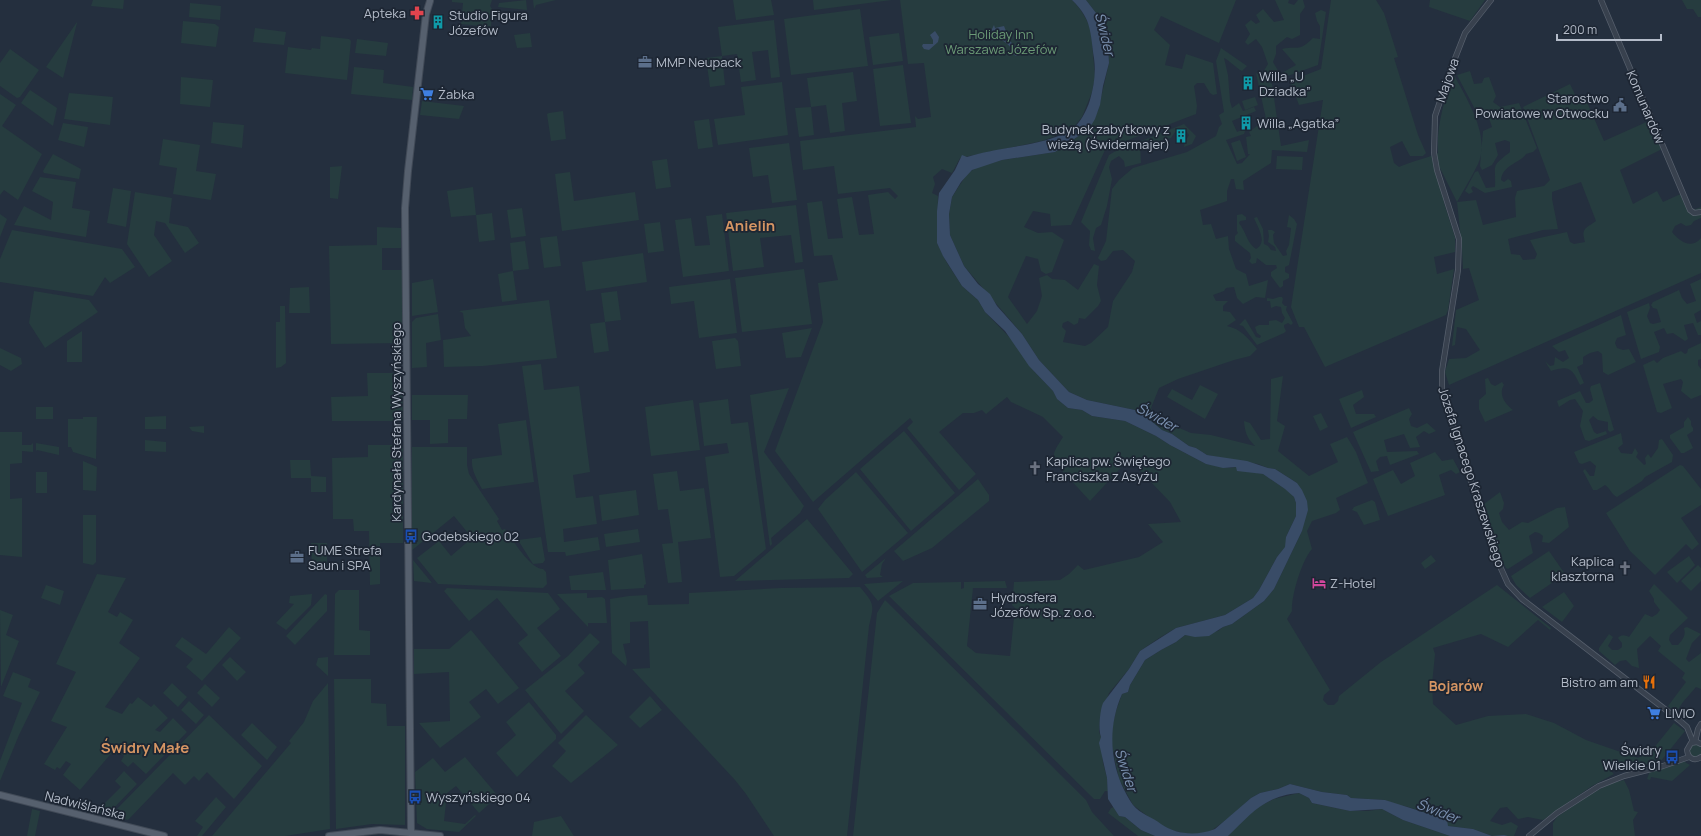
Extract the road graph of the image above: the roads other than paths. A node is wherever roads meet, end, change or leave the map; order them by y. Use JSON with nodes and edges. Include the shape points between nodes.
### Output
{"nodes":[{"id":1,"x":428,"y":0,"type":"edge"},
{"id":2,"x":1491,"y":0,"type":"edge"},
{"id":3,"x":1601,"y":0,"type":"edge"},
{"id":4,"x":1701,"y":212,"type":"edge"},
{"id":5,"x":1459,"y":254,"type":"joint"},
{"id":6,"x":1700,"y":726,"type":"edge"},
{"id":7,"x":1688,"y":731,"type":"junction"},
{"id":8,"x":1696,"y":743,"type":"edge"},
{"id":9,"x":1687,"y":752,"type":"junction"},
{"id":10,"x":1689,"y":757,"type":"junction"},
{"id":11,"x":1701,"y":758,"type":"edge"},
{"id":12,"x":1674,"y":762,"type":"junction"},
{"id":13,"x":0,"y":795,"type":"edge"},
{"id":14,"x":411,"y":832,"type":"junction"},
{"id":15,"x":164,"y":836,"type":"edge"},
{"id":16,"x":329,"y":836,"type":"edge"},
{"id":17,"x":440,"y":836,"type":"edge"},
{"id":18,"x":1529,"y":836,"type":"edge"}],
"edges":[{"from":1,"to":14,"type":"main road","name":"Kardynała Stefana Wyszyńskiego","via":[[406,208]]},
{"from":2,"to":5,"type":"street","name":"Majowa","via":[[1465,33],[1435,116],[1434,153],[1459,240]]},
{"from":3,"to":4,"type":"street","name":"Komunardów","via":[[1692,212]]},
{"from":5,"to":7,"type":"street","name":"Józefa Ignacego Kraszewskiego","via":[[1442,371],[1442,391],[1504,578],[1522,599],[1679,720]]},
{"from":6,"to":7,"type":"street"},
{"from":6,"to":8,"type":"street"},
{"from":7,"to":8,"type":"street"},
{"from":8,"to":9,"type":"street"},
{"from":9,"to":10,"type":"street"},
{"from":9,"to":12,"type":"street"},
{"from":10,"to":11,"type":"street","via":[[1696,760]]},
{"from":10,"to":12,"type":"street"},
{"from":12,"to":18,"type":"street","via":[[1599,786],[1557,813]]},
{"from":13,"to":15,"type":"main road","name":"Nadwiślańska"},
{"from":14,"to":16,"type":"main road","via":[[380,830]]},
{"from":14,"to":17,"type":"main road"}]}
